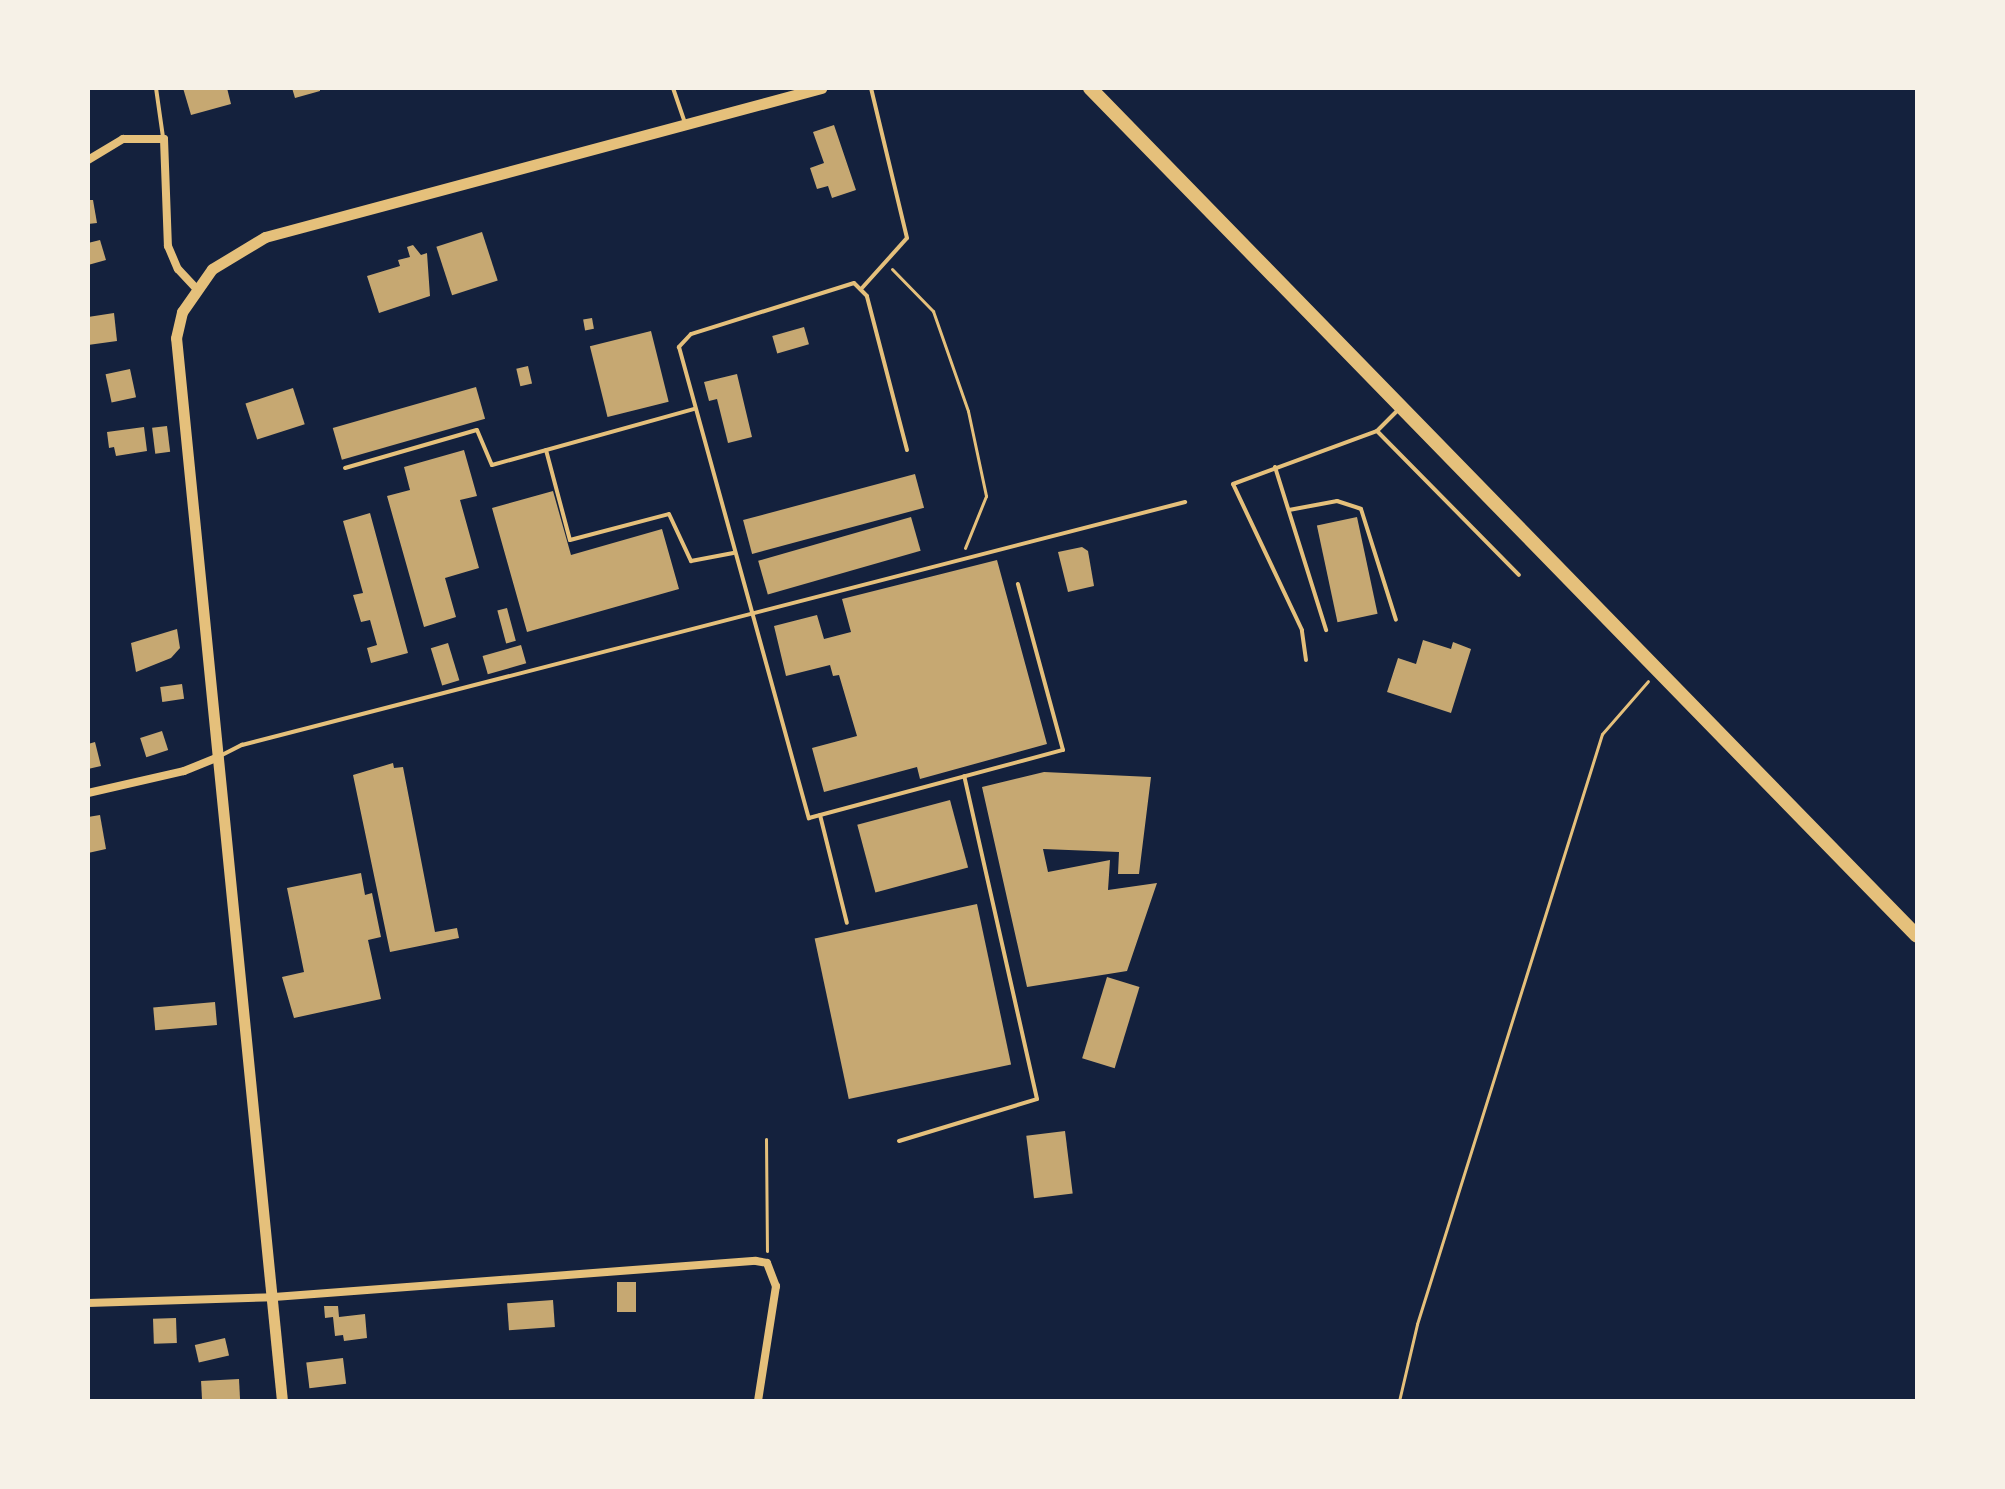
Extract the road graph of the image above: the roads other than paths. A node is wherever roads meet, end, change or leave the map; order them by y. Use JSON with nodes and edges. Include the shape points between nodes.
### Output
{"nodes":[{"id":1,"x":156,"y":88,"type":"edge"},
{"id":2,"x":673,"y":88,"type":"edge"},
{"id":3,"x":821,"y":88,"type":"edge"},
{"id":4,"x":871,"y":88,"type":"edge"},
{"id":5,"x":1090,"y":88,"type":"edge"},
{"id":6,"x":686,"y":124,"type":"junction"},
{"id":7,"x":164,"y":139,"type":"junction"},
{"id":8,"x":88,"y":160,"type":"edge"},
{"id":9,"x":195,"y":287,"type":"junction"},
{"id":10,"x":862,"y":288,"type":"junction"},
{"id":11,"x":1400,"y":408,"type":"junction"},
{"id":12,"x":694,"y":409,"type":"junction"},
{"id":13,"x":1377,"y":431,"type":"junction"},
{"id":14,"x":546,"y":450,"type":"junction"},
{"id":15,"x":907,"y":450,"type":"dead end"},
{"id":16,"x":1275,"y":467,"type":"junction"},
{"id":17,"x":345,"y":468,"type":"dead end"},
{"id":18,"x":1185,"y":502,"type":"dead end"},
{"id":19,"x":1289,"y":510,"type":"junction"},
{"id":20,"x":733,"y":553,"type":"junction"},
{"id":21,"x":1519,"y":575,"type":"dead end"},
{"id":22,"x":1018,"y":584,"type":"dead end"},
{"id":23,"x":750,"y":614,"type":"junction"},
{"id":24,"x":1396,"y":620,"type":"dead end"},
{"id":25,"x":1326,"y":630,"type":"dead end"},
{"id":26,"x":1306,"y":660,"type":"dead end"},
{"id":27,"x":220,"y":756,"type":"junction"},
{"id":28,"x":964,"y":776,"type":"junction"},
{"id":29,"x":88,"y":793,"type":"edge"},
{"id":30,"x":820,"y":815,"type":"junction"},
{"id":31,"x":847,"y":923,"type":"dead end"},
{"id":32,"x":1917,"y":936,"type":"edge"},
{"id":33,"x":899,"y":1141,"type":"dead end"},
{"id":34,"x":274,"y":1297,"type":"junction"},
{"id":35,"x":88,"y":1303,"type":"edge"},
{"id":36,"x":282,"y":1401,"type":"edge"},
{"id":37,"x":758,"y":1401,"type":"edge"}],
"edges":[{"from":1,"to":7,"type":"lane"},
{"from":2,"to":6,"type":"lane"},
{"from":3,"to":6,"type":"street"},
{"from":4,"to":10,"type":"lane","via":[[907,238]]},
{"from":5,"to":11,"type":"main road"},
{"from":6,"to":9,"type":"street","via":[[265,237],[235,252]]},
{"from":7,"to":8,"type":"street","via":[[123,139]]},
{"from":7,"to":9,"type":"street","via":[[168,246],[178,269]]},
{"from":9,"to":27,"type":"street","via":[[176,338]]},
{"from":10,"to":12,"type":"lane","via":[[848,284],[683,339],[679,357]]},
{"from":10,"to":15,"type":"lane"},
{"from":11,"to":13,"type":"lane"},
{"from":11,"to":32,"type":"main road"},
{"from":12,"to":14,"type":"lane"},
{"from":12,"to":20,"type":"lane"},
{"from":13,"to":16,"type":"lane"},
{"from":13,"to":21,"type":"lane"},
{"from":14,"to":17,"type":"lane","via":[[492,465],[477,430]]},
{"from":14,"to":20,"type":"lane","via":[[570,540],[669,514],[691,561]]},
{"from":16,"to":19,"type":"lane"},
{"from":16,"to":26,"type":"lane","via":[[1237,478],[1233,492],[1302,630]]},
{"from":18,"to":23,"type":"lane"},
{"from":19,"to":24,"type":"lane","via":[[1337,501],[1361,509]]},
{"from":19,"to":25,"type":"lane"},
{"from":20,"to":23,"type":"lane"},
{"from":22,"to":28,"type":"lane","via":[[1063,750]]},
{"from":23,"to":27,"type":"lane","via":[[242,745]]},
{"from":23,"to":30,"type":"lane","via":[[809,818]]},
{"from":27,"to":29,"type":"street","via":[[184,771]]},
{"from":27,"to":34,"type":"street"},
{"from":28,"to":30,"type":"lane"},
{"from":28,"to":33,"type":"lane","via":[[1037,1099]]},
{"from":30,"to":31,"type":"lane"},
{"from":34,"to":35,"type":"street"},
{"from":34,"to":36,"type":"street"},
{"from":34,"to":37,"type":"street","via":[[767,1263],[776,1286]]}]}
